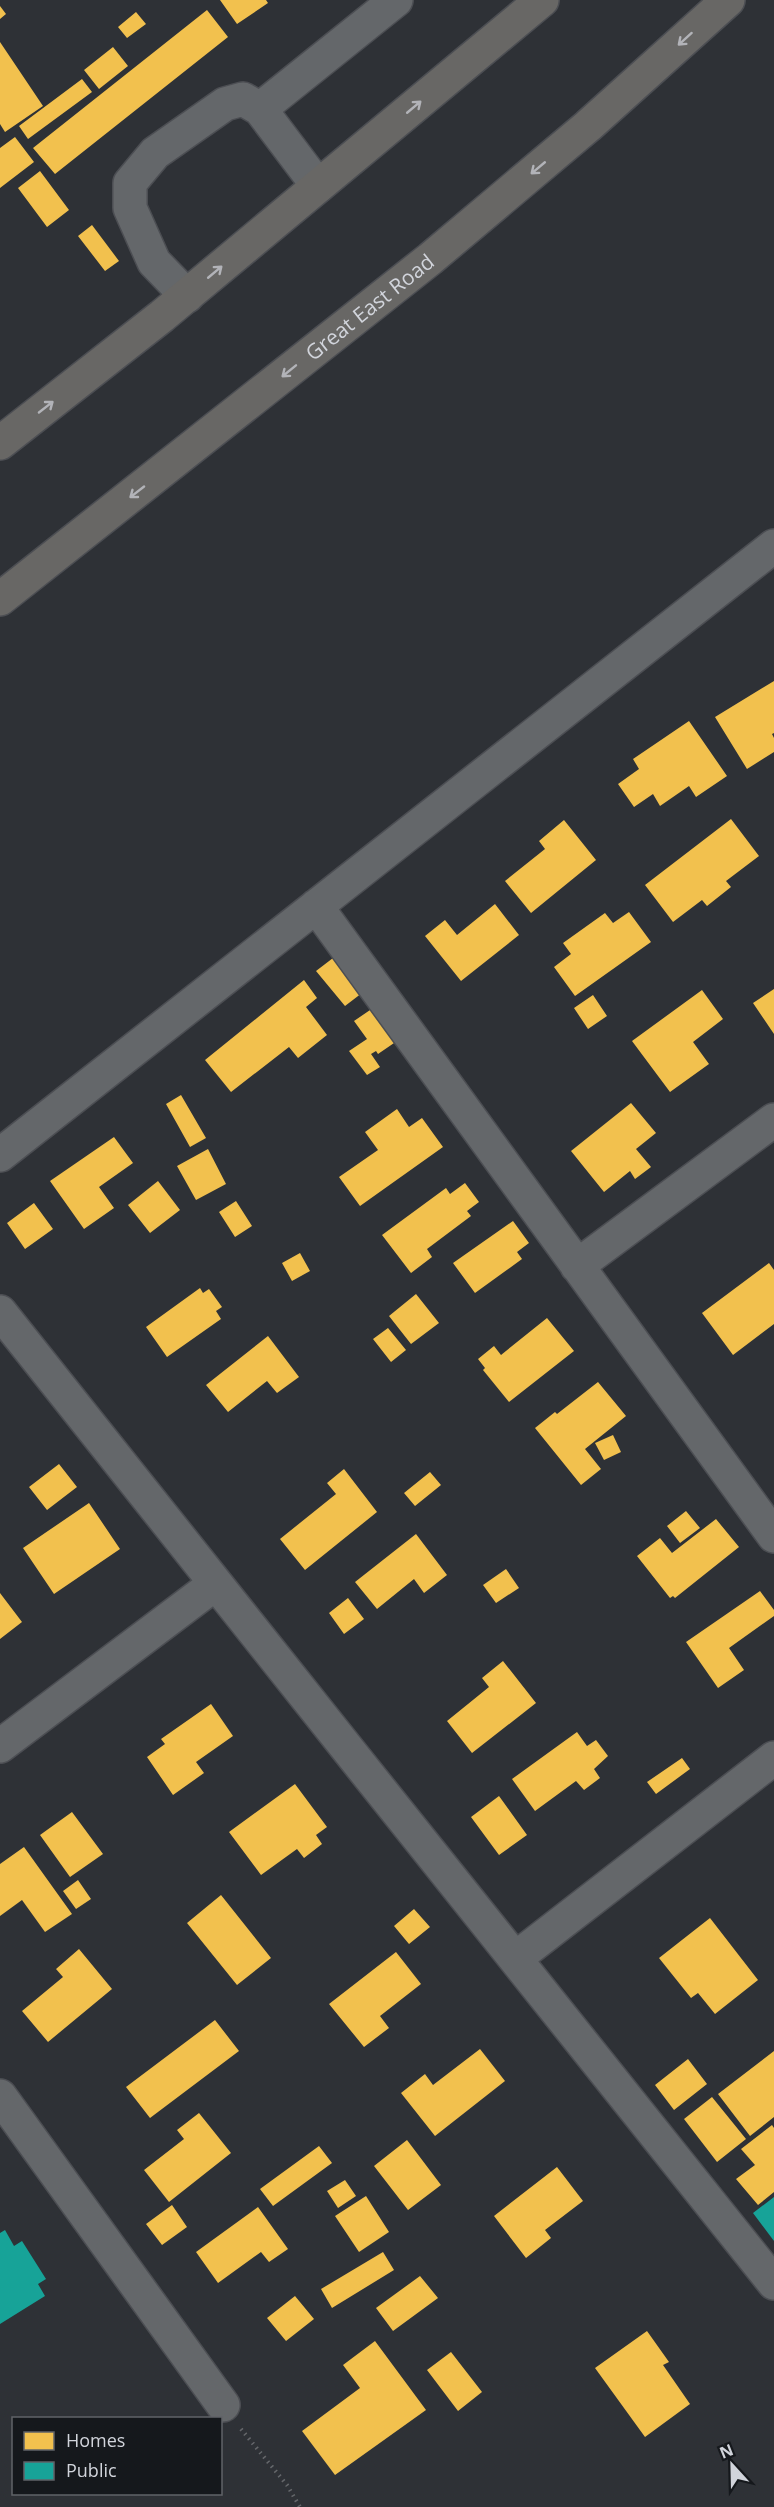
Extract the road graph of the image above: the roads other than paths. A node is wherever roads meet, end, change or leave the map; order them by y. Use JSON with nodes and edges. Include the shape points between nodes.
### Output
{"nodes":[{"id":1,"x":396,"y":0,"type":"edge"},
{"id":2,"x":542,"y":0,"type":"edge"},
{"id":3,"x":728,"y":0,"type":"edge"},
{"id":4,"x":260,"y":109,"type":"junction"},
{"id":5,"x":318,"y":186,"type":"junction"},
{"id":6,"x":187,"y":296,"type":"junction"},
{"id":7,"x":0,"y":444,"type":"edge"},
{"id":8,"x":774,"y":546,"type":"edge"},
{"id":9,"x":0,"y":599,"type":"edge"},
{"id":10,"x":316,"y":906,"type":"junction"},
{"id":11,"x":774,"y":1120,"type":"edge"},
{"id":12,"x":0,"y":1155,"type":"edge"},
{"id":13,"x":577,"y":1266,"type":"junction"},
{"id":14,"x":0,"y":1312,"type":"edge"},
{"id":15,"x":774,"y":1536,"type":"edge"},
{"id":16,"x":215,"y":1584,"type":"junction"},
{"id":17,"x":0,"y":1746,"type":"edge"},
{"id":18,"x":774,"y":1758,"type":"edge"},
{"id":19,"x":516,"y":1958,"type":"junction"},
{"id":20,"x":0,"y":2096,"type":"edge"},
{"id":21,"x":774,"y":2283,"type":"edge"},
{"id":22,"x":224,"y":2405,"type":"road end"}],
"edges":[{"from":1,"to":4,"type":"street"},
{"from":5,"to":2,"type":"main road","one_way":true},
{"from":3,"to":9,"type":"main road","name":"Great East Road","one_way":true,"via":[[588,126],[430,259]]},
{"from":4,"to":5,"type":"street"},
{"from":4,"to":6,"type":"street","via":[[243,99],[225,104],[155,153],[130,183],[130,208],[154,262]]},
{"from":6,"to":5,"type":"main road","one_way":true},
{"from":7,"to":6,"type":"main road","one_way":true},
{"from":8,"to":10,"type":"street"},
{"from":10,"to":12,"type":"street"},
{"from":10,"to":13,"type":"street"},
{"from":11,"to":13,"type":"street"},
{"from":13,"to":15,"type":"street"},
{"from":14,"to":16,"type":"street"},
{"from":16,"to":17,"type":"street"},
{"from":16,"to":19,"type":"street"},
{"from":18,"to":19,"type":"street"},
{"from":19,"to":21,"type":"street"},
{"from":20,"to":22,"type":"street"}]}
